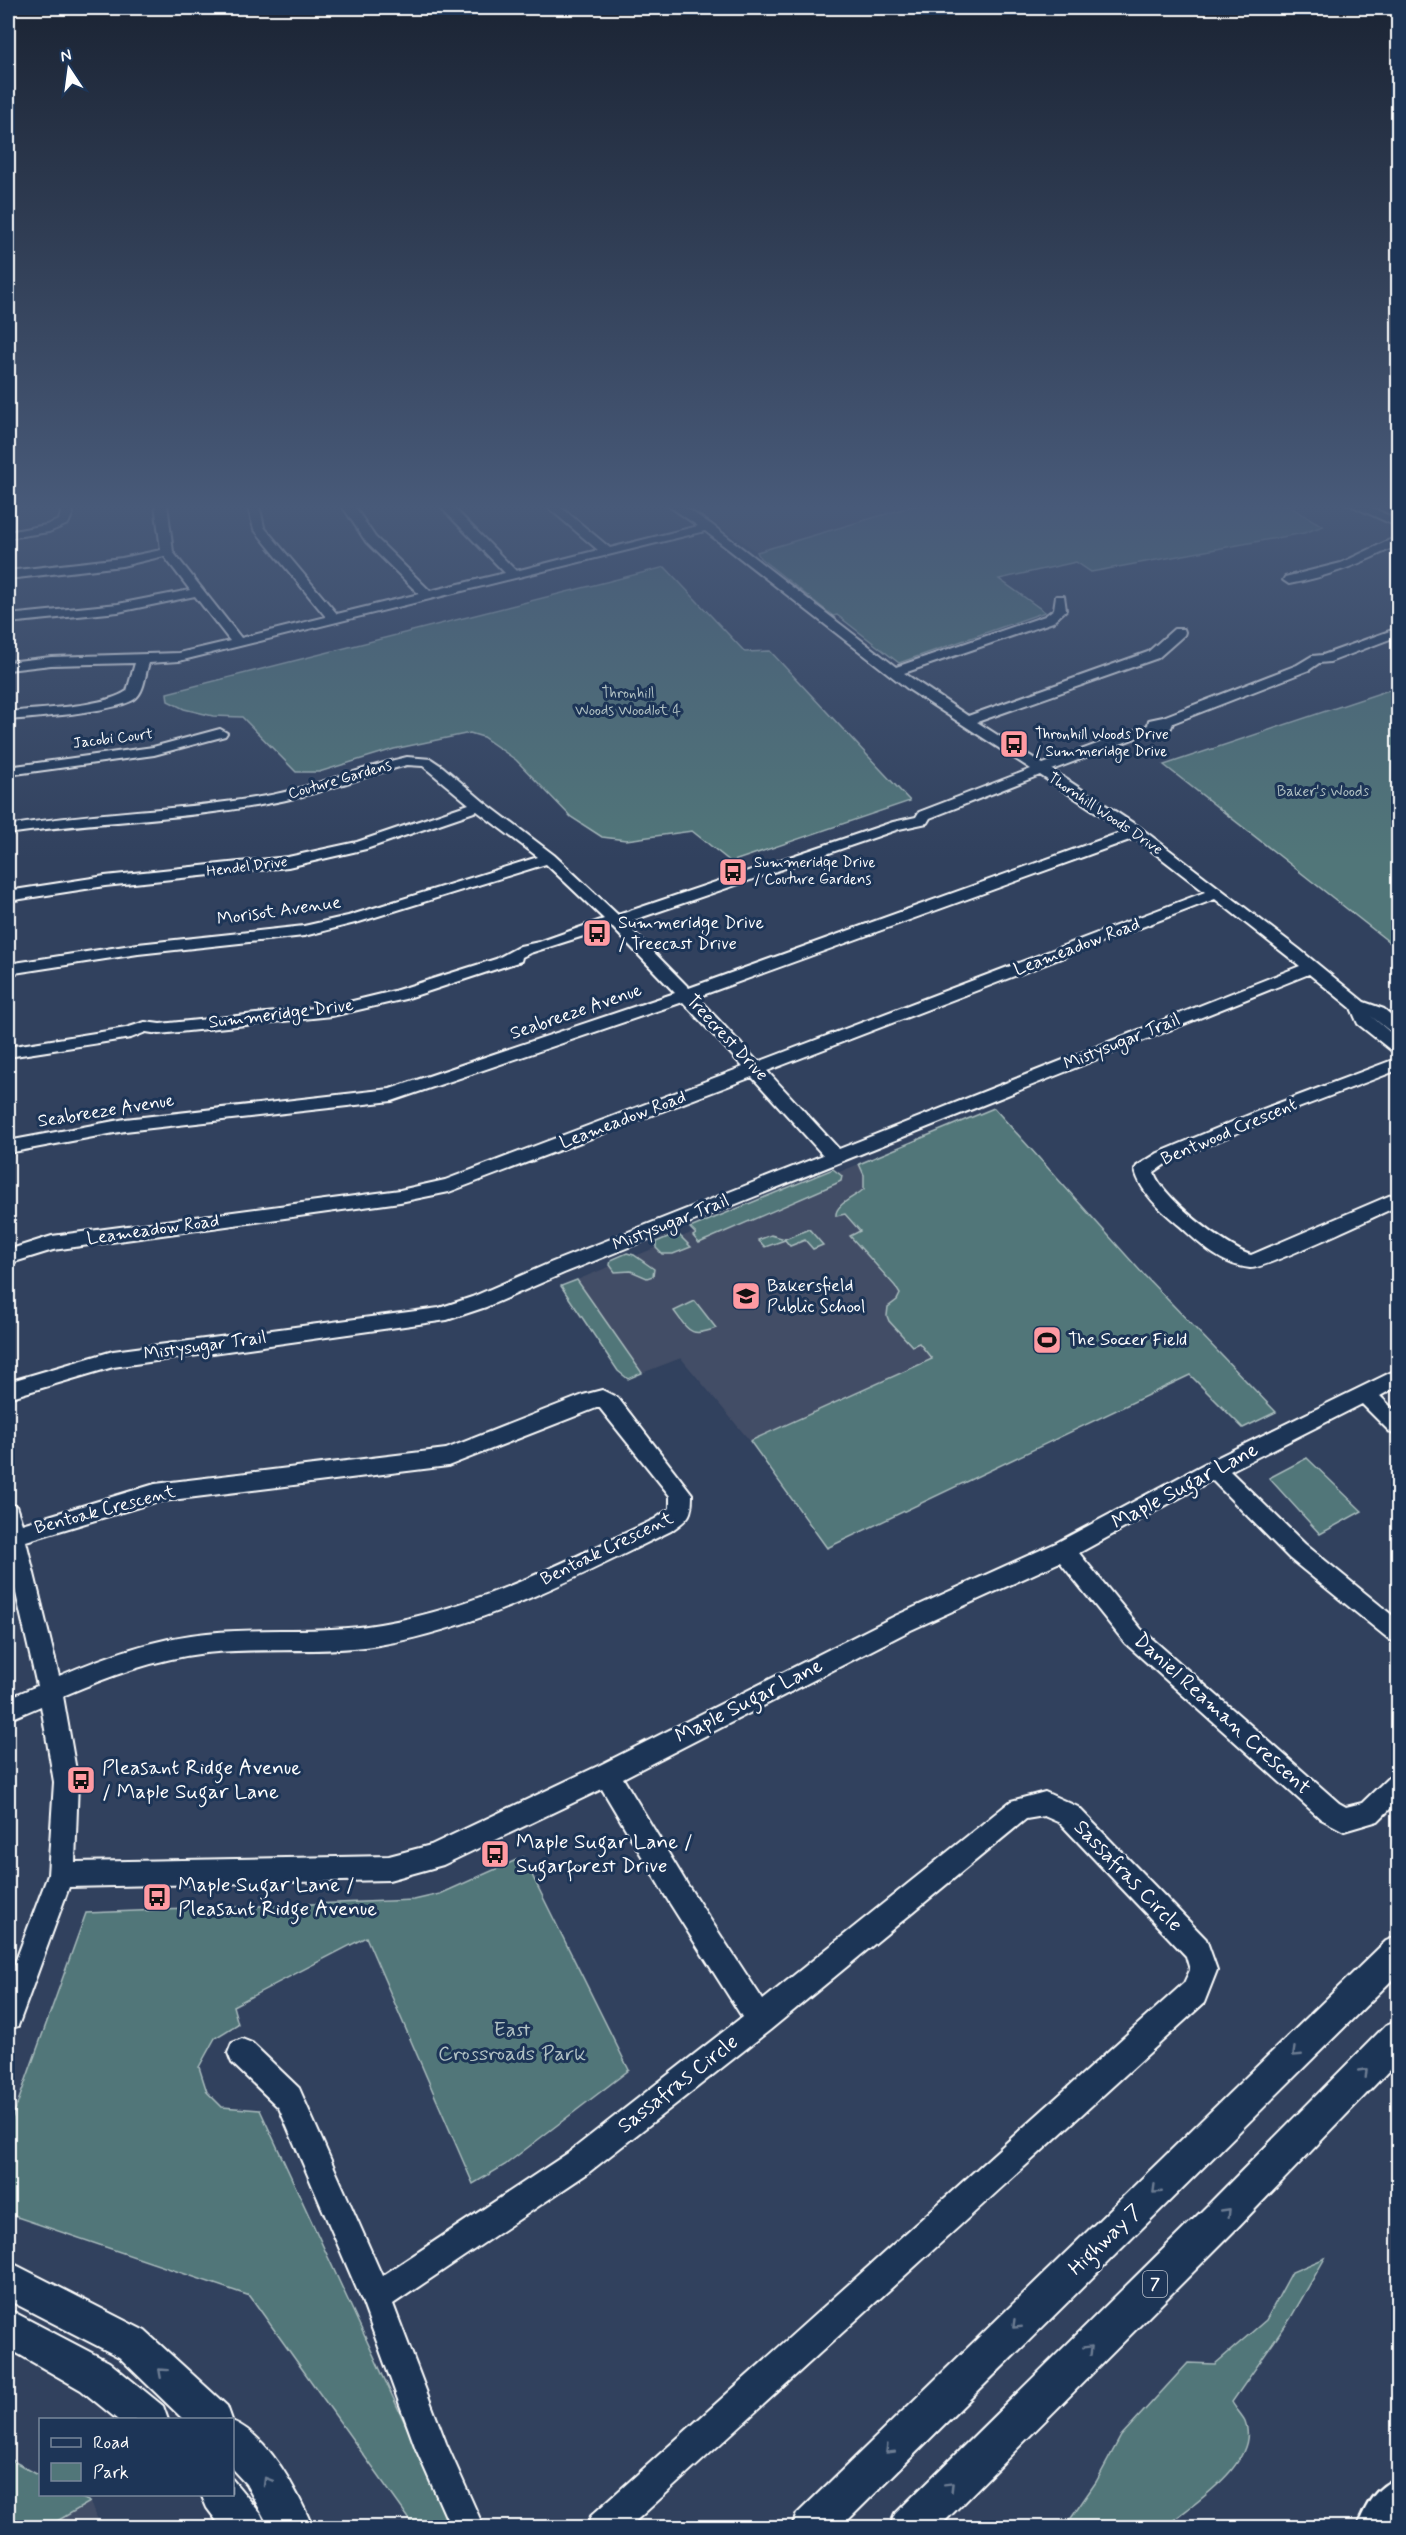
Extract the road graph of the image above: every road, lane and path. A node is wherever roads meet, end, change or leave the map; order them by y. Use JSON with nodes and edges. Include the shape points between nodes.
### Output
{"nodes":[{"id":1,"x":222,"y":622,"type":"edge"},
{"id":2,"x":325,"y":622,"type":"edge"},
{"id":3,"x":830,"y":622,"type":"edge"},
{"id":4,"x":1039,"y":622,"type":"edge"},
{"id":5,"x":1179,"y":632,"type":"dead end"},
{"id":6,"x":1398,"y":632,"type":"edge"},
{"id":7,"x":238,"y":643,"type":"junction"},
{"id":8,"x":143,"y":660,"type":"junction"},
{"id":9,"x":8,"y":666,"type":"edge"},
{"id":10,"x":894,"y":672,"type":"junction"},
{"id":11,"x":8,"y":716,"type":"edge"},
{"id":12,"x":966,"y":721,"type":"junction"},
{"id":13,"x":220,"y":733,"type":"dead end"},
{"id":14,"x":8,"y":771,"type":"edge"},
{"id":15,"x":1042,"y":771,"type":"junction"},
{"id":16,"x":479,"y":805,"type":"junction"},
{"id":17,"x":8,"y":830,"type":"edge"},
{"id":18,"x":1137,"y":832,"type":"junction"},
{"id":19,"x":549,"y":858,"type":"junction"},
{"id":20,"x":1215,"y":894,"type":"junction"},
{"id":21,"x":8,"y":896,"type":"edge"},
{"id":22,"x":615,"y":921,"type":"junction"},
{"id":23,"x":1311,"y":967,"type":"junction"},
{"id":24,"x":8,"y":969,"type":"edge"},
{"id":25,"x":686,"y":995,"type":"junction"},
{"id":26,"x":1358,"y":1006,"type":"junction"},
{"id":27,"x":1398,"y":1029,"type":"edge"},
{"id":28,"x":1398,"y":1047,"type":"edge"},
{"id":29,"x":8,"y":1052,"type":"edge"},
{"id":30,"x":1398,"y":1064,"type":"edge"},
{"id":31,"x":755,"y":1070,"type":"junction"},
{"id":32,"x":8,"y":1147,"type":"edge"},
{"id":33,"x":836,"y":1157,"type":"junction"},
{"id":34,"x":1398,"y":1198,"type":"edge"},
{"id":35,"x":8,"y":1257,"type":"edge"},
{"id":36,"x":1398,"y":1377,"type":"edge"},
{"id":37,"x":8,"y":1390,"type":"edge"},
{"id":38,"x":1365,"y":1394,"type":"junction"},
{"id":39,"x":1398,"y":1427,"type":"edge"},
{"id":40,"x":1214,"y":1469,"type":"junction"},
{"id":41,"x":8,"y":1512,"type":"edge"},
{"id":42,"x":10,"y":1537,"type":"edge"},
{"id":43,"x":1064,"y":1550,"type":"junction"},
{"id":44,"x":1398,"y":1633,"type":"edge"},
{"id":45,"x":50,"y":1690,"type":"junction"},
{"id":46,"x":8,"y":1708,"type":"edge"},
{"id":47,"x":607,"y":1774,"type":"junction"},
{"id":48,"x":1398,"y":1785,"type":"edge"},
{"id":49,"x":61,"y":1875,"type":"junction"},
{"id":50,"x":1398,"y":1952,"type":"edge"},
{"id":51,"x":8,"y":2016,"type":"edge"},
{"id":52,"x":760,"y":2020,"type":"junction"},
{"id":53,"x":1398,"y":2037,"type":"edge"},
{"id":54,"x":242,"y":2053,"type":"dead end"},
{"id":55,"x":8,"y":2280,"type":"edge"},
{"id":56,"x":376,"y":2298,"type":"junction"},
{"id":57,"x":8,"y":2328,"type":"edge"},
{"id":58,"x":147,"y":2418,"type":"edge"},
{"id":59,"x":211,"y":2418,"type":"edge"},
{"id":60,"x":234,"y":2442,"type":"edge"},
{"id":61,"x":223,"y":2496,"type":"edge"},
{"id":62,"x":1398,"y":2500,"type":"edge"},
{"id":63,"x":247,"y":2528,"type":"edge"},
{"id":64,"x":293,"y":2528,"type":"edge"},
{"id":65,"x":468,"y":2528,"type":"edge"},
{"id":66,"x":603,"y":2528,"type":"edge"},
{"id":67,"x":811,"y":2528,"type":"edge"},
{"id":68,"x":909,"y":2528,"type":"edge"},
{"id":69,"x":1379,"y":2528,"type":"edge"}],
"edges":[{"from":1,"to":7,"type":"street"},
{"from":2,"to":7,"type":"street"},
{"from":3,"to":10,"type":"street","name":"Thornhill Woods Drive"},
{"from":4,"to":10,"type":"street"},
{"from":5,"to":12,"type":"street","via":[[1153,655]]},
{"from":6,"to":15,"type":"street","name":"Summeridge Drive"},
{"from":7,"to":8,"type":"street","via":[[179,657]]},
{"from":8,"to":9,"type":"street","via":[[62,659]]},
{"from":8,"to":11,"type":"street","via":[[132,694],[125,699]]},
{"from":10,"to":12,"type":"street","name":"Thornhill Woods Drive"},
{"from":12,"to":15,"type":"street","name":"Thornhill Woods Drive"},
{"from":13,"to":14,"type":"street","name":"Jacobi Court","via":[[154,751]]},
{"from":15,"to":18,"type":"street","name":"Thornhill Woods Drive"},
{"from":15,"to":22,"type":"street","name":"Summeridge Drive","via":[[924,815],[922,820]]},
{"from":16,"to":17,"type":"street","name":"Couture Gardens","via":[[438,770],[414,760],[248,803]]},
{"from":16,"to":19,"type":"street","name":"Couture Gardens"},
{"from":16,"to":21,"type":"street","name":"Hendel Drive","via":[[361,846],[288,862],[105,881]]},
{"from":18,"to":20,"type":"street","name":"Thornhill Woods Drive"},
{"from":18,"to":25,"type":"street","name":"Seabreeze Avenue"},
{"from":19,"to":22,"type":"street","name":"Couture Gardens"},
{"from":19,"to":24,"type":"street","name":"Morisot Avenue","via":[[353,920],[304,931],[138,949]]},
{"from":20,"to":23,"type":"street","name":"Thornhill Woods Drive"},
{"from":20,"to":31,"type":"street","name":"Leameadow Road"},
{"from":22,"to":25,"type":"street","name":"Treecrest Drive"},
{"from":22,"to":29,"type":"street","name":"Summeridge Drive","via":[[542,946],[523,957],[504,959],[399,995],[332,1011],[159,1029]]},
{"from":23,"to":26,"type":"street","name":"Thornhill Woods Drive"},
{"from":23,"to":33,"type":"street","name":"Mistysugar Trail"},
{"from":25,"to":31,"type":"street","name":"Treecrest Drive"},
{"from":25,"to":32,"type":"street","name":"Seabreeze Avenue","via":[[392,1095],[125,1125]]},
{"from":26,"to":27,"type":"street","name":"Thornhill Woods Drive","via":[[1378,1013]]},
{"from":26,"to":28,"type":"street","name":"Thornhill Woods Drive","via":[[1364,1020]]},
{"from":30,"to":34,"type":"street","name":"Bentwood Crescent","via":[[1164,1157],[1144,1170],[1147,1181],[1168,1205],[1216,1247],[1252,1262]]},
{"from":31,"to":33,"type":"street","name":"Treecrest Drive"},
{"from":31,"to":35,"type":"street","name":"Leameadow Road","via":[[449,1186],[52,1243]]},
{"from":33,"to":37,"type":"street","name":"Mistysugar Trail","via":[[440,1315],[113,1359]]},
{"from":36,"to":38,"type":"street","name":"Maple Sugar Lane"},
{"from":38,"to":39,"type":"street"},
{"from":38,"to":40,"type":"street","name":"Maple Sugar Lane"},
{"from":40,"to":43,"type":"street","name":"Maple Sugar Lane"},
{"from":40,"to":44,"type":"street","via":[[1297,1551]]},
{"from":41,"to":42,"type":"street"},
{"from":42,"to":45,"type":"street"},
{"from":42,"to":45,"type":"street","name":"Bentoak Crescent","via":[[155,1493],[448,1457],[602,1398],[611,1404],[681,1494],[681,1512],[663,1526],[476,1611],[377,1635],[211,1644],[152,1653]]},
{"from":43,"to":47,"type":"street","name":"Maple Sugar Lane","via":[[903,1623]]},
{"from":43,"to":48,"type":"street","name":"Daniel Reaman Crescent","via":[[1133,1636],[1330,1811],[1344,1819],[1369,1813]]},
{"from":45,"to":46,"type":"street"},
{"from":45,"to":49,"type":"street","via":[[66,1782]]},
{"from":47,"to":49,"type":"street","name":"Maple Sugar Lane","via":[[434,1856],[389,1868]]},
{"from":47,"to":52,"type":"street"},
{"from":49,"to":51,"type":"street"},
{"from":50,"to":67,"type":"main road","name":"Highway 7","one_way":true},
{"from":52,"to":56,"type":"street","name":"Sassafras Circle","via":[[578,2163]]},
{"from":52,"to":66,"type":"street","name":"Sassafras Circle","via":[[1020,1809],[1045,1804],[1069,1815],[1197,1948],[1204,1970],[1194,1993]]},
{"from":68,"to":53,"type":"main road","number":"7","one_way":true},
{"from":54,"to":56,"type":"street","via":[[289,2098]]},
{"from":59,"to":55,"type":"main road","one_way":true,"via":[[132,2344]]},
{"from":56,"to":65,"type":"street","via":[[432,2449]]},
{"from":57,"to":58,"type":"main road","via":[[95,2376]]},
{"from":64,"to":60,"type":"main road","one_way":true,"via":[[260,2470]]},
{"from":61,"to":63,"type":"main road"},
{"from":62,"to":69,"type":"highway"}]}
